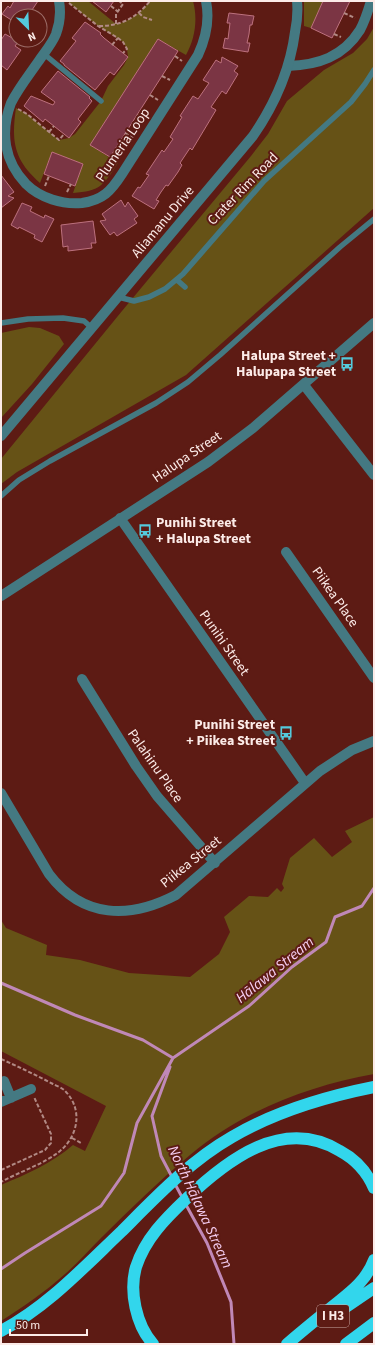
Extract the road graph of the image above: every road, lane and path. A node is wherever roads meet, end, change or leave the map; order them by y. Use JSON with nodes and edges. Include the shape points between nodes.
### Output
{"nodes":[{"id":1,"x":119,"y":1,"type":"edge"},
{"id":2,"x":150,"y":1,"type":"edge"},
{"id":3,"x":206,"y":1,"type":"edge"},
{"id":4,"x":297,"y":1,"type":"edge"},
{"id":5,"x":371,"y":1,"type":"edge"},
{"id":6,"x":64,"y":2,"type":"edge"},
{"id":7,"x":111,"y":6,"type":"dead end"},
{"id":8,"x":117,"y":11,"type":"junction"},
{"id":9,"x":139,"y":13,"type":"junction"},
{"id":10,"x":344,"y":13,"type":"dead end"},
{"id":11,"x":355,"y":18,"type":"dead end"},
{"id":12,"x":152,"y":20,"type":"dead end"},
{"id":13,"x":95,"y":23,"type":"junction"},
{"id":14,"x":116,"y":24,"type":"junction"},
{"id":15,"x":92,"y":26,"type":"dead end"},
{"id":16,"x":98,"y":26,"type":"junction"},
{"id":17,"x":102,"y":29,"type":"junction"},
{"id":18,"x":100,"y":32,"type":"dead end"},
{"id":19,"x":334,"y":34,"type":"dead end"},
{"id":20,"x":341,"y":37,"type":"dead end"},
{"id":21,"x":118,"y":38,"type":"junction"},
{"id":22,"x":112,"y":45,"type":"dead end"},
{"id":23,"x":123,"y":53,"type":"dead end"},
{"id":24,"x":44,"y":54,"type":"junction"},
{"id":25,"x":175,"y":56,"type":"dead end"},
{"id":26,"x":183,"y":61,"type":"dead end"},
{"id":27,"x":288,"y":66,"type":"junction"},
{"id":28,"x":374,"y":70,"type":"edge"},
{"id":29,"x":162,"y":76,"type":"dead end"},
{"id":30,"x":170,"y":80,"type":"dead end"},
{"id":31,"x":150,"y":94,"type":"dead end"},
{"id":32,"x":158,"y":100,"type":"dead end"},
{"id":33,"x":101,"y":101,"type":"dead end"},
{"id":34,"x":16,"y":108,"type":"dead end"},
{"id":35,"x":30,"y":111,"type":"dead end"},
{"id":36,"x":27,"y":114,"type":"junction"},
{"id":37,"x":138,"y":115,"type":"dead end"},
{"id":38,"x":37,"y":117,"type":"dead end"},
{"id":39,"x":34,"y":120,"type":"junction"},
{"id":40,"x":145,"y":120,"type":"dead end"},
{"id":41,"x":54,"y":126,"type":"dead end"},
{"id":42,"x":49,"y":132,"type":"junction"},
{"id":43,"x":125,"y":133,"type":"dead end"},
{"id":44,"x":64,"y":134,"type":"dead end"},
{"id":45,"x":133,"y":138,"type":"dead end"},
{"id":46,"x":113,"y":153,"type":"dead end"},
{"id":47,"x":121,"y":158,"type":"dead end"},
{"id":48,"x":49,"y":176,"type":"dead end"},
{"id":49,"x":70,"y":184,"type":"dead end"},
{"id":50,"x":45,"y":186,"type":"dead end"},
{"id":51,"x":67,"y":193,"type":"dead end"},
{"id":52,"x":374,"y":219,"type":"edge"},
{"id":53,"x":177,"y":280,"type":"junction"},
{"id":54,"x":185,"y":287,"type":"dead end"},
{"id":55,"x":118,"y":297,"type":"junction"},
{"id":56,"x":1,"y":323,"type":"edge"},
{"id":57,"x":374,"y":323,"type":"edge"},
{"id":58,"x":92,"y":328,"type":"junction"},
{"id":59,"x":304,"y":385,"type":"junction"},
{"id":60,"x":1,"y":436,"type":"edge"},
{"id":61,"x":373,"y":473,"type":"edge"},
{"id":62,"x":1,"y":496,"type":"edge"},
{"id":63,"x":120,"y":518,"type":"junction"},
{"id":64,"x":286,"y":552,"type":"dead end"},
{"id":65,"x":1,"y":596,"type":"edge"},
{"id":66,"x":374,"y":678,"type":"edge"},
{"id":67,"x":82,"y":679,"type":"dead end"},
{"id":68,"x":374,"y":741,"type":"edge"},
{"id":69,"x":305,"y":783,"type":"junction"},
{"id":70,"x":1,"y":793,"type":"edge"},
{"id":71,"x":214,"y":863,"type":"junction"},
{"id":72,"x":1,"y":1059,"type":"edge"},
{"id":73,"x":4,"y":1081,"type":"dead end"},
{"id":74,"x":374,"y":1087,"type":"edge"},
{"id":75,"x":30,"y":1089,"type":"joint"},
{"id":76,"x":11,"y":1098,"type":"junction"},
{"id":77,"x":1,"y":1102,"type":"edge"},
{"id":78,"x":72,"y":1138,"type":"junction"},
{"id":79,"x":81,"y":1143,"type":"dead end"},
{"id":80,"x":1,"y":1170,"type":"edge"},
{"id":81,"x":1,"y":1182,"type":"edge"},
{"id":82,"x":374,"y":1188,"type":"edge"},
{"id":83,"x":374,"y":1260,"type":"edge"},
{"id":84,"x":374,"y":1288,"type":"edge"},
{"id":85,"x":374,"y":1323,"type":"edge"},
{"id":86,"x":374,"y":1326,"type":"edge"},
{"id":87,"x":1,"y":1331,"type":"edge"},
{"id":88,"x":349,"y":1342,"type":"edge"},
{"id":89,"x":153,"y":1344,"type":"edge"},
{"id":90,"x":287,"y":1344,"type":"edge"},
{"id":91,"x":291,"y":1344,"type":"edge"}],
"edges":[{"from":1,"to":8,"type":"path","via":[[123,4]]},
{"from":2,"to":9,"type":"path"},
{"from":3,"to":24,"type":"street","name":"Plumeria Loop","via":[[207,29],[198,55],[116,184],[95,200],[71,203],[40,194],[20,178],[8,158],[4,144],[8,112]]},
{"from":4,"to":27,"type":"street","name":"Aliamanu Drive","via":[[293,48]]},
{"from":5,"to":27,"type":"street","via":[[360,30],[341,50],[316,63]]},
{"from":6,"to":13,"type":"path"},
{"from":6,"to":24,"type":"street","name":"Plumeria Loop","via":[[56,35]]},
{"from":7,"to":8,"type":"path"},
{"from":8,"to":14,"type":"path"},
{"from":9,"to":12,"type":"path"},
{"from":9,"to":14,"type":"path"},
{"from":10,"to":11,"type":"path"},
{"from":13,"to":15,"type":"path"},
{"from":13,"to":16,"type":"path"},
{"from":14,"to":16,"type":"path"},
{"from":16,"to":17,"type":"path"},
{"from":17,"to":18,"type":"path"},
{"from":17,"to":21,"type":"path"},
{"from":19,"to":20,"type":"path"},
{"from":21,"to":22,"type":"path"},
{"from":21,"to":23,"type":"path","via":[[127,49]]},
{"from":24,"to":33,"type":"lane"},
{"from":25,"to":26,"type":"path"},
{"from":27,"to":55,"type":"street","name":"Aliamanu Drive","via":[[277,95],[253,136]]},
{"from":28,"to":53,"type":"lane","name":"Crater Rim Road","via":[[351,102],[264,181]]},
{"from":29,"to":30,"type":"path"},
{"from":31,"to":32,"type":"path"},
{"from":34,"to":36,"type":"path"},
{"from":35,"to":36,"type":"path"},
{"from":36,"to":39,"type":"path"},
{"from":37,"to":40,"type":"path"},
{"from":38,"to":39,"type":"path"},
{"from":39,"to":42,"type":"path"},
{"from":41,"to":42,"type":"path"},
{"from":42,"to":44,"type":"path","via":[[59,140]]},
{"from":43,"to":45,"type":"path"},
{"from":46,"to":47,"type":"path"},
{"from":48,"to":50,"type":"path"},
{"from":49,"to":51,"type":"path"},
{"from":52,"to":62,"type":"lane","via":[[188,382],[156,403],[50,461],[19,480]]},
{"from":53,"to":54,"type":"lane"},
{"from":53,"to":55,"type":"lane","name":"Crater Rim Road","via":[[149,297],[134,301]]},
{"from":55,"to":58,"type":"street","name":"Aliamanu Drive"},
{"from":56,"to":58,"type":"lane","via":[[63,318],[84,321]]},
{"from":57,"to":59,"type":"street","name":"Halupa Street"},
{"from":58,"to":60,"type":"street","name":"Aliamanu Drive"},
{"from":59,"to":61,"type":"street"},
{"from":59,"to":63,"type":"street","name":"Halupa Street","via":[[208,462]]},
{"from":63,"to":65,"type":"street","name":"Halupa Street"},
{"from":63,"to":69,"type":"street","name":"Punihi Street"},
{"from":64,"to":66,"type":"street","name":"Piikea Place"},
{"from":67,"to":71,"type":"street","name":"Palahinu Place","via":[[157,796]]},
{"from":68,"to":69,"type":"street","name":"Piikea Street","via":[[352,750]]},
{"from":69,"to":71,"type":"street","name":"Piikea Street"},
{"from":70,"to":71,"type":"street","name":"Piikea Street","via":[[57,883],[74,897],[96,908],[133,910],[161,903],[176,895]]},
{"from":72,"to":78,"type":"path","via":[[66,1091],[76,1109],[77,1123]]},
{"from":73,"to":76,"type":"street"},
{"from":74,"to":87,"type":"highway","via":[[297,1107],[272,1116],[231,1138],[187,1170],[65,1285],[28,1315]]},
{"from":75,"to":76,"type":"street"},
{"from":75,"to":80,"type":"path","via":[[51,1134],[51,1143],[45,1150]]},
{"from":76,"to":77,"type":"street"},
{"from":78,"to":79,"type":"path"},
{"from":78,"to":81,"type":"path","via":[[59,1152]]},
{"from":82,"to":89,"type":"highway","via":[[363,1170],[345,1153],[309,1138],[279,1139],[265,1144],[212,1175],[167,1218],[149,1240],[136,1269],[134,1292],[137,1311]]},
{"from":83,"to":90,"type":"highway","via":[[366,1276],[353,1290]]},
{"from":84,"to":91,"type":"highway","number":"I H3"},
{"from":85,"to":88,"type":"highway","number":"I H3"},
{"from":86,"to":88,"type":"highway"}]}
